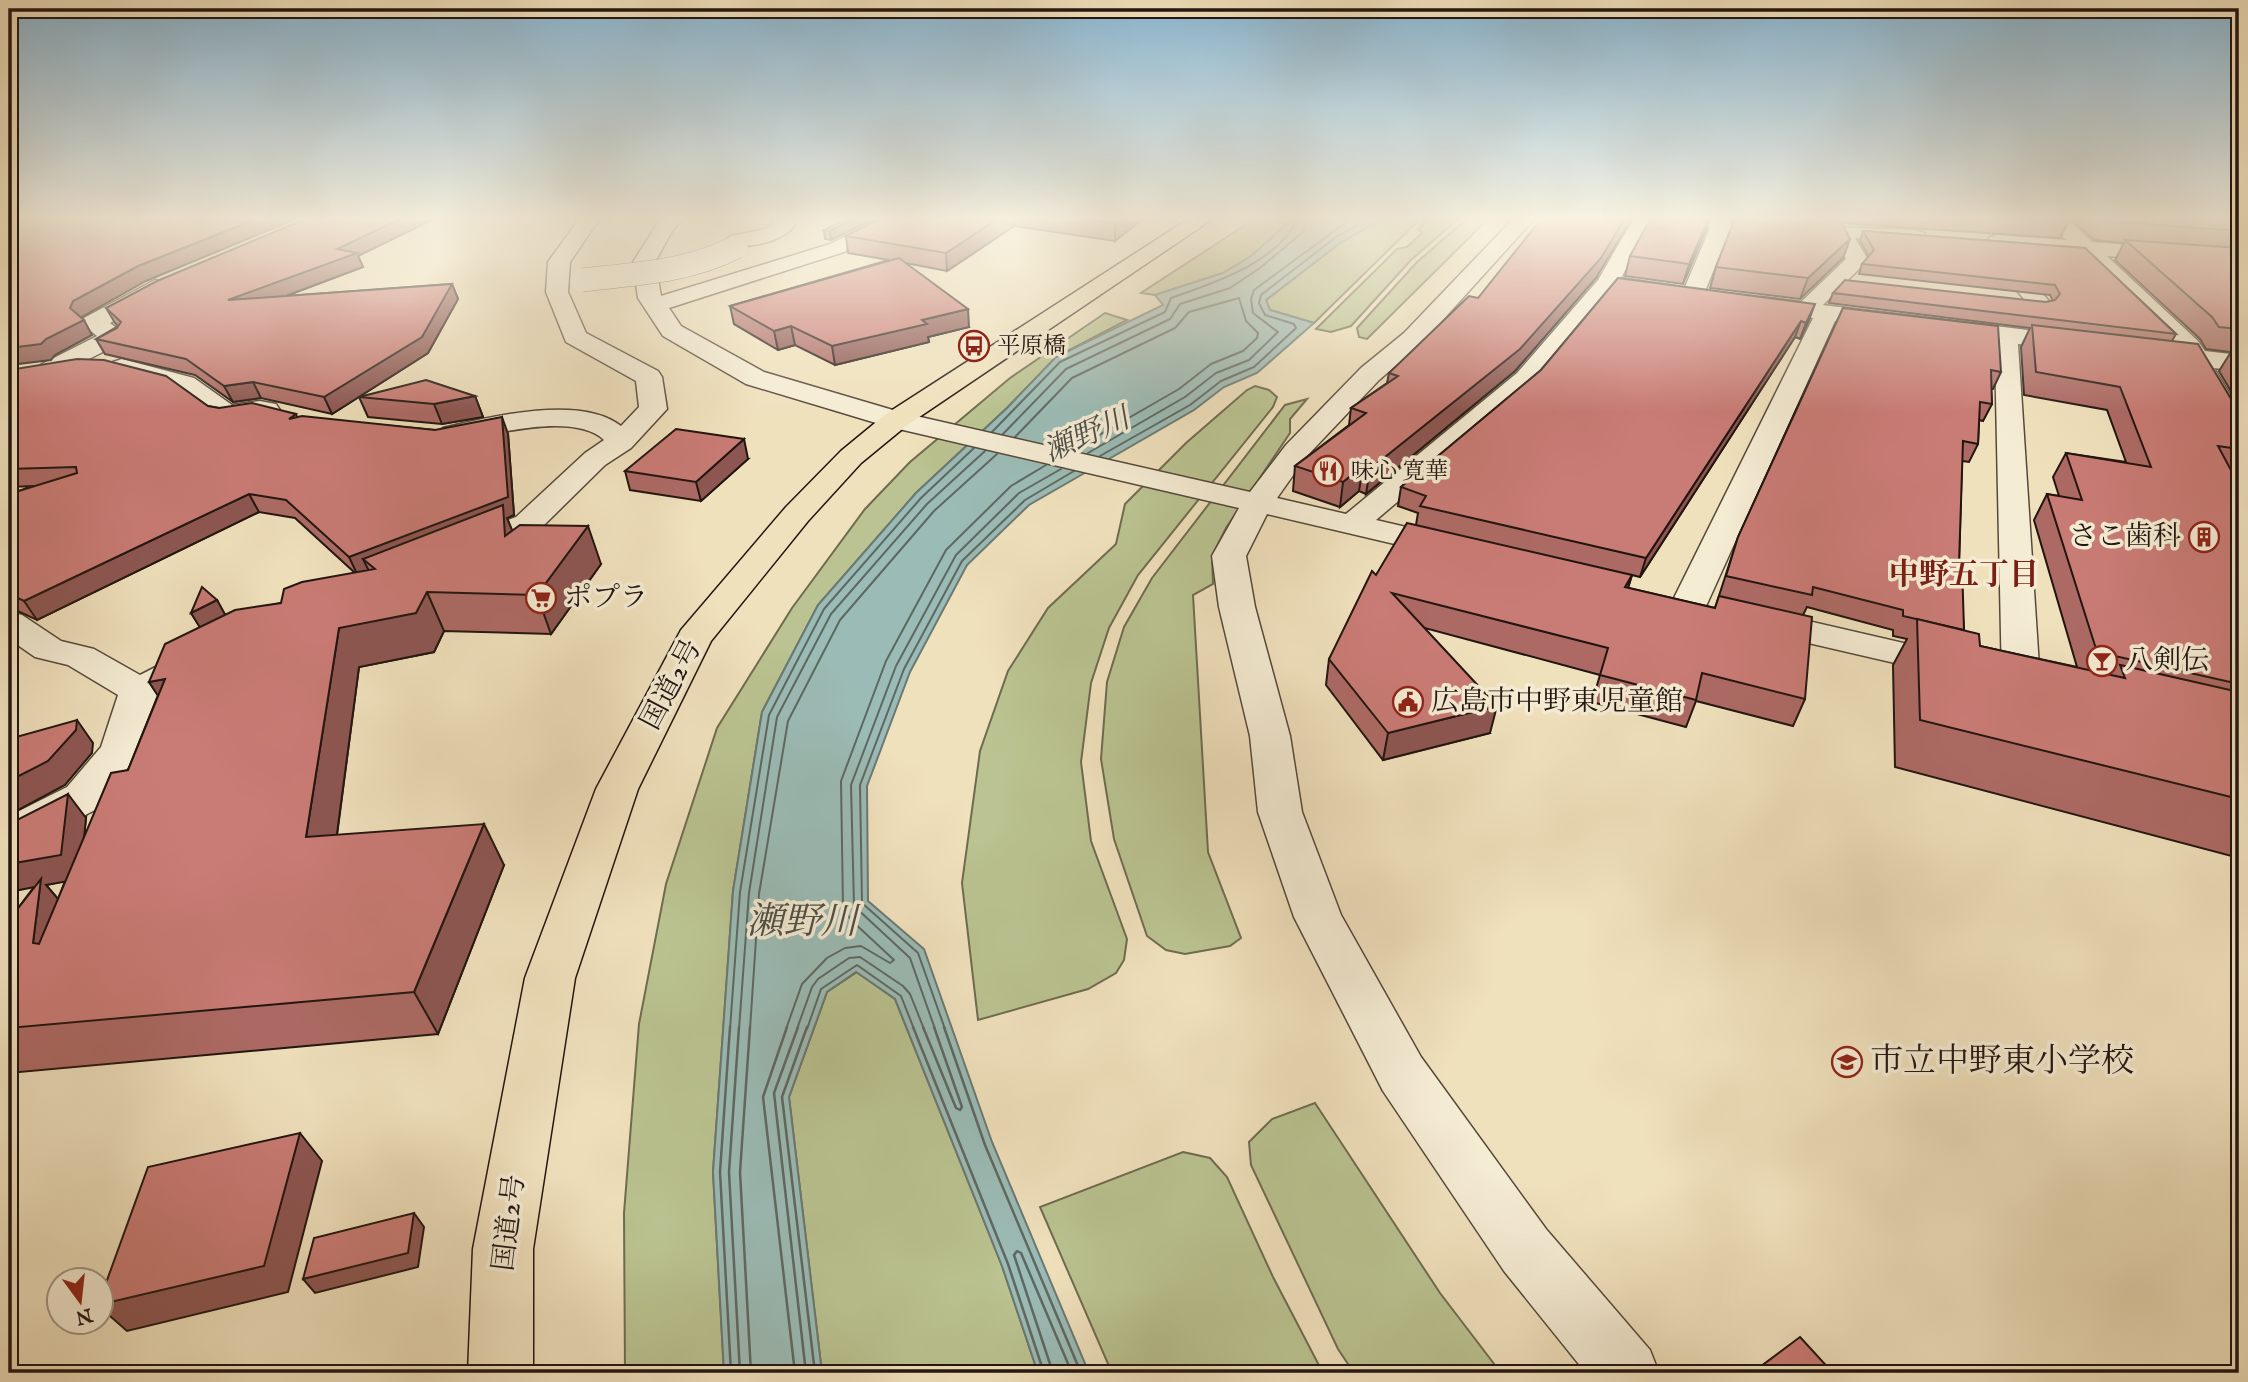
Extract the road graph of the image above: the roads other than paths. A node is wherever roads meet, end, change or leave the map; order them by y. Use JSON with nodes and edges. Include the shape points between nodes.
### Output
{"nodes":[{"id":1,"x":168,"y":282,"type":"edge"},
{"id":2,"x":568,"y":282,"type":"edge"},
{"id":3,"x":647,"y":282,"type":"edge"},
{"id":4,"x":727,"y":282,"type":"edge"},
{"id":5,"x":1106,"y":282,"type":"edge"},
{"id":6,"x":1465,"y":282,"type":"edge"},
{"id":7,"x":1606,"y":282,"type":"edge"},
{"id":8,"x":1609,"y":282,"type":"edge"},
{"id":9,"x":1698,"y":282,"type":"edge"},
{"id":10,"x":1846,"y":282,"type":"edge"},
{"id":11,"x":2021,"y":282,"type":"edge"},
{"id":12,"x":2122,"y":282,"type":"edge"},
{"id":13,"x":1693,"y":295,"type":"junction"},
{"id":14,"x":2001,"y":299,"type":"edge"},
{"id":15,"x":2040,"y":303,"type":"junction"},
{"id":16,"x":655,"y":305,"type":"junction"},
{"id":17,"x":1819,"y":312,"type":"junction"},
{"id":18,"x":2002,"y":335,"type":"junction"},
{"id":19,"x":2071,"y":343,"type":"junction"},
{"id":20,"x":2096,"y":346,"type":"edge"},
{"id":21,"x":2134,"y":351,"type":"edge"},
{"id":22,"x":2197,"y":358,"type":"junction"},
{"id":23,"x":2239,"y":363,"type":"edge"},
{"id":24,"x":286,"y":416,"type":"edge"},
{"id":25,"x":896,"y":420,"type":"junction"},
{"id":26,"x":2239,"y":433,"type":"edge"},
{"id":27,"x":429,"y":435,"type":"edge"},
{"id":28,"x":621,"y":442,"type":"junction"},
{"id":29,"x":1254,"y":500,"type":"junction"},
{"id":30,"x":1353,"y":524,"type":"junction"},
{"id":31,"x":1488,"y":556,"type":"edge"},
{"id":32,"x":439,"y":559,"type":"edge"},
{"id":33,"x":9,"y":623,"type":"edge"},
{"id":34,"x":230,"y":645,"type":"edge"},
{"id":35,"x":1999,"y":676,"type":"junction"},
{"id":36,"x":139,"y":691,"type":"junction"},
{"id":37,"x":2062,"y":691,"type":"edge"},
{"id":38,"x":9,"y":835,"type":"edge"},
{"id":39,"x":500,"y":1373,"type":"edge"},
{"id":40,"x":1628,"y":1373,"type":"edge"}],
"edges":[{"from":1,"to":24,"type":"street","via":[[93,323],[115,336],[39,372],[86,364],[114,365],[185,384],[227,414],[260,409]]},
{"from":2,"to":28,"type":"street","via":[[557,292],[575,337],[649,377],[653,409]]},
{"from":3,"to":16,"type":"street"},
{"from":4,"to":16,"type":"street"},
{"from":5,"to":25,"type":"highway","name":"国道2号"},
{"from":6,"to":29,"type":"street","via":[[1413,338],[1370,373]]},
{"from":7,"to":30,"type":"street","via":[[1526,379]]},
{"from":8,"to":13,"type":"street"},
{"from":9,"to":13,"type":"street"},
{"from":10,"to":17,"type":"street","via":[[1812,303]]},
{"from":11,"to":15,"type":"street"},
{"from":12,"to":22,"type":"street"},
{"from":13,"to":17,"type":"street"},
{"from":14,"to":15,"type":"street"},
{"from":15,"to":19,"type":"street"},
{"from":16,"to":25,"type":"street","via":[[672,331],[755,378]]},
{"from":17,"to":18,"type":"street"},
{"from":17,"to":35,"type":"street","via":[[1699,606]]},
{"from":18,"to":19,"type":"street"},
{"from":18,"to":35,"type":"street","via":[[2008,349]]},
{"from":19,"to":20,"type":"street"},
{"from":21,"to":22,"type":"street"},
{"from":22,"to":23,"type":"street"},
{"from":22,"to":26,"type":"street"},
{"from":25,"to":29,"type":"street"},
{"from":25,"to":39,"type":"highway","name":"国道2号","via":[[850,457],[797,514],[694,638],[617,789],[550,978],[503,1249]]},
{"from":27,"to":28,"type":"street","via":[[518,421],[575,420],[606,428]]},
{"from":28,"to":32,"type":"street","via":[[594,459],[527,524]]},
{"from":29,"to":30,"type":"street"},
{"from":29,"to":40,"type":"street","via":[[1229,556],[1237,607],[1270,736],[1280,813],[1318,917],[1402,1074],[1525,1250]]},
{"from":30,"to":31,"type":"street"},
{"from":33,"to":36,"type":"street","via":[[48,649],[82,657]]},
{"from":34,"to":36,"type":"street"},
{"from":35,"to":37,"type":"street"},
{"from":36,"to":38,"type":"street","via":[[120,751],[82,798]]}]}
